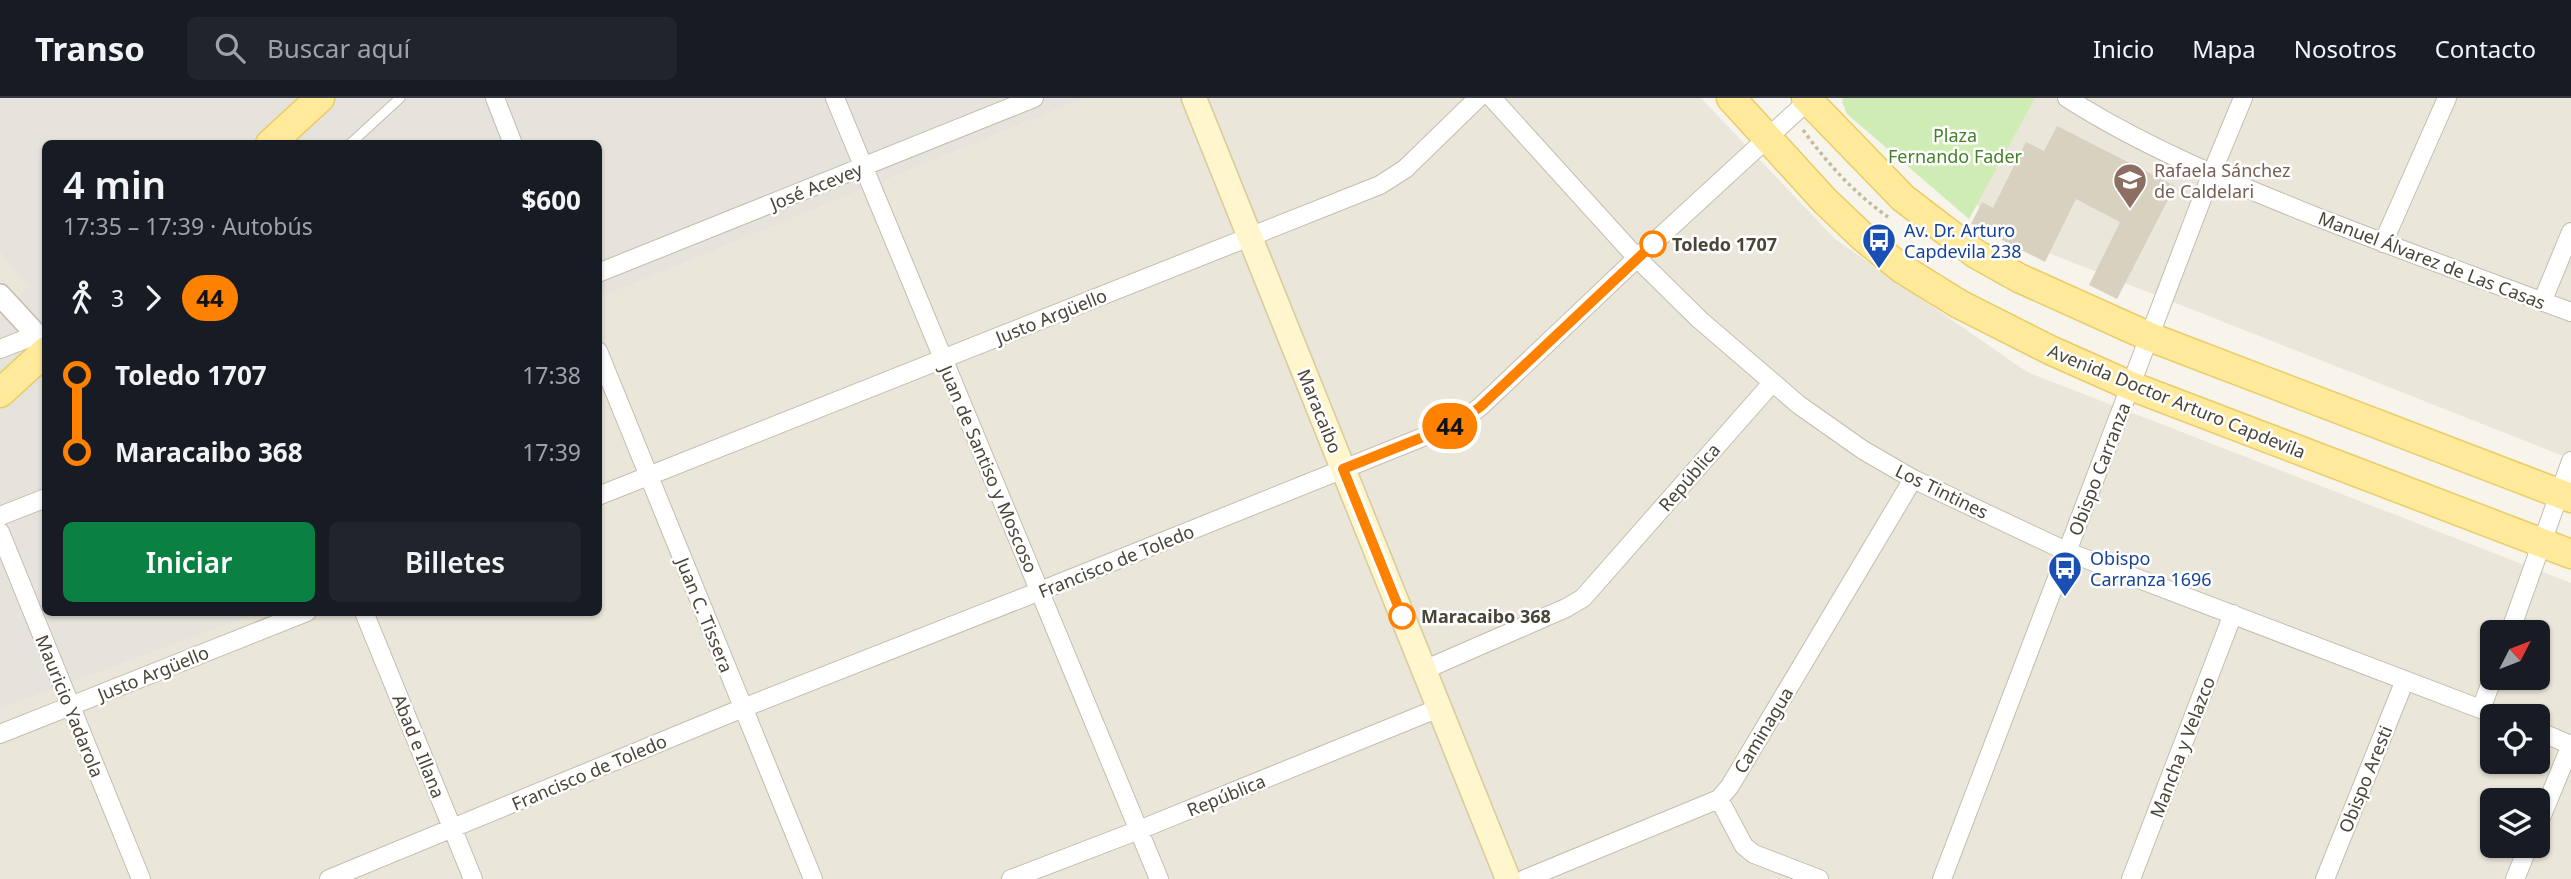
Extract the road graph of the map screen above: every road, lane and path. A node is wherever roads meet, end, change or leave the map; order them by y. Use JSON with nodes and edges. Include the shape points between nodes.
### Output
{"nodes":[{"id":1,"x":400,"y":98,"type":"edge"},
{"id":2,"x":495,"y":98,"type":"edge"},
{"id":3,"x":835,"y":98,"type":"edge"},
{"id":4,"x":1034,"y":98,"type":"edge"},
{"id":5,"x":1194,"y":98,"type":"edge"},
{"id":6,"x":1478,"y":98,"type":"edge"},
{"id":7,"x":1492,"y":98,"type":"edge"},
{"id":8,"x":1731,"y":98,"type":"edge"},
{"id":9,"x":2067,"y":98,"type":"edge"},
{"id":10,"x":2243,"y":98,"type":"edge"},
{"id":11,"x":2447,"y":98,"type":"edge"},
{"id":12,"x":1809,"y":99,"type":"edge"},
{"id":13,"x":314,"y":100,"type":"edge"},
{"id":14,"x":1768,"y":139,"type":"junction"},
{"id":15,"x":274,"y":140,"type":"edge"},
{"id":16,"x":354,"y":140,"type":"edge"},
{"id":17,"x":511,"y":140,"type":"edge"},
{"id":18,"x":864,"y":167,"type":"junction"},
{"id":19,"x":2211,"y":175,"type":"junction"},
{"id":20,"x":2571,"y":232,"type":"edge"},
{"id":21,"x":1250,"y":237,"type":"junction"},
{"id":22,"x":2384,"y":243,"type":"junction"},
{"id":23,"x":1637,"y":258,"type":"junction"},
{"id":24,"x":602,"y":271,"type":"edge"},
{"id":25,"x":0,"y":295,"type":"edge"},
{"id":26,"x":2542,"y":302,"type":"junction"},
{"id":27,"x":2571,"y":313,"type":"edge"},
{"id":28,"x":2150,"y":337,"type":"junction"},
{"id":29,"x":42,"y":344,"type":"edge"},
{"id":30,"x":0,"y":349,"type":"edge"},
{"id":31,"x":944,"y":359,"type":"junction"},
{"id":32,"x":602,"y":361,"type":"edge"},
{"id":33,"x":1772,"y":383,"type":"junction"},
{"id":34,"x":2131,"y":386,"type":"junction"},
{"id":35,"x":0,"y":393,"type":"edge"},
{"id":36,"x":2571,"y":461,"type":"edge"},
{"id":37,"x":1343,"y":469,"type":"junction"},
{"id":38,"x":650,"y":475,"type":"junction"},
{"id":39,"x":1913,"y":479,"type":"junction"},
{"id":40,"x":602,"y":494,"type":"edge"},
{"id":41,"x":2565,"y":496,"type":"edge"},
{"id":42,"x":42,"y":500,"type":"edge"},
{"id":43,"x":0,"y":516,"type":"edge"},
{"id":44,"x":0,"y":532,"type":"edge"},
{"id":45,"x":2543,"y":543,"type":"junction"},
{"id":46,"x":2068,"y":552,"type":"junction"},
{"id":47,"x":2571,"y":554,"type":"edge"},
{"id":48,"x":1040,"y":592,"type":"junction"},
{"id":49,"x":2233,"y":614,"type":"junction"},
{"id":50,"x":297,"y":616,"type":"edge"},
{"id":51,"x":366,"y":616,"type":"edge"},
{"id":52,"x":2514,"y":620,"type":"edge"},
{"id":53,"x":1424,"y":670,"type":"junction"},
{"id":54,"x":2405,"y":680,"type":"junction"},
{"id":55,"x":71,"y":706,"type":"junction"},
{"id":56,"x":743,"y":708,"type":"junction"},
{"id":57,"x":1439,"y":708,"type":"junction"},
{"id":58,"x":2480,"y":709,"type":"edge"},
{"id":59,"x":0,"y":734,"type":"edge"},
{"id":60,"x":2550,"y":736,"type":"edge"},
{"id":61,"x":2571,"y":745,"type":"edge"},
{"id":62,"x":2550,"y":796,"type":"edge"},
{"id":63,"x":1719,"y":799,"type":"junction"},
{"id":64,"x":453,"y":829,"type":"junction"},
{"id":65,"x":1139,"y":830,"type":"junction"},
{"id":66,"x":2524,"y":858,"type":"edge"},
{"id":67,"x":141,"y":879,"type":"edge"},
{"id":68,"x":328,"y":879,"type":"edge"},
{"id":69,"x":473,"y":879,"type":"edge"},
{"id":70,"x":813,"y":879,"type":"edge"},
{"id":71,"x":1011,"y":879,"type":"edge"},
{"id":72,"x":1159,"y":879,"type":"edge"},
{"id":73,"x":1508,"y":879,"type":"edge"},
{"id":74,"x":1525,"y":879,"type":"edge"},
{"id":75,"x":1819,"y":879,"type":"edge"},
{"id":76,"x":1942,"y":879,"type":"edge"},
{"id":77,"x":2131,"y":879,"type":"edge"},
{"id":78,"x":2325,"y":879,"type":"edge"},
{"id":79,"x":2515,"y":879,"type":"edge"}],
"edges":[{"from":1,"to":16,"type":"lane"},
{"from":2,"to":17,"type":"street"},
{"from":3,"to":18,"type":"street","name":"Juan de Santiso y Moscoso"},
{"from":4,"to":18,"type":"street","name":"José Acevey"},
{"from":5,"to":21,"type":"main road","name":"Maracaibo"},
{"from":6,"to":21,"type":"street","name":"Justo Argüello","via":[[1395,178]]},
{"from":7,"to":23,"type":"street","name":"Los Tintines"},
{"from":8,"to":14,"type":"main road","name":"Avenida Doctor Arturo Capdevila"},
{"from":9,"to":19,"type":"street","name":"Manuel Álvarez de Las Casas"},
{"from":10,"to":19,"type":"street","name":"Obispo Carranza"},
{"from":11,"to":22,"type":"street"},
{"from":12,"to":14,"type":"street","name":"Francisco de Toledo"},
{"from":12,"to":28,"type":"main road","via":[[1903,198],[1976,254]]},
{"from":13,"to":15,"type":"main road"},
{"from":14,"to":23,"type":"street","name":"Francisco de Toledo"},
{"from":14,"to":34,"type":"main road","name":"Avenida Doctor Arturo Capdevila","via":[[1835,210],[1901,268],[1959,304]]},
{"from":18,"to":24,"type":"street","name":"José Acevey"},
{"from":18,"to":31,"type":"street","name":"Juan de Santiso y Moscoso"},
{"from":19,"to":22,"type":"street","name":"Manuel Álvarez de Las Casas"},
{"from":19,"to":28,"type":"street","name":"Obispo Carranza"},
{"from":20,"to":26,"type":"street"},
{"from":21,"to":31,"type":"street","name":"Justo Argüello"},
{"from":21,"to":37,"type":"main road","name":"Maracaibo"},
{"from":22,"to":26,"type":"street","name":"Manuel Álvarez de Las Casas"},
{"from":23,"to":33,"type":"street","name":"Los Tintines"},
{"from":23,"to":37,"type":"street","name":"Francisco de Toledo","via":[[1458,423]]},
{"from":25,"to":29,"type":"street"},
{"from":26,"to":27,"type":"street","name":"Manuel Álvarez de Las Casas"},
{"from":28,"to":34,"type":"street","name":"Obispo Carranza"},
{"from":28,"to":41,"type":"main road"},
{"from":29,"to":30,"type":"street"},
{"from":29,"to":35,"type":"main road"},
{"from":31,"to":38,"type":"street","name":"Justo Argüello"},
{"from":31,"to":48,"type":"street","name":"Juan de Santiso y Moscoso"},
{"from":32,"to":38,"type":"street","name":"Juan C. Tissera"},
{"from":33,"to":39,"type":"street","name":"Los Tintines","via":[[1863,450]]},
{"from":33,"to":53,"type":"street","name":"República","via":[[1583,598]]},
{"from":34,"to":45,"type":"main road","name":"Avenida Doctor Arturo Capdevila"},
{"from":34,"to":46,"type":"street","name":"Obispo Carranza"},
{"from":36,"to":41,"type":"street"},
{"from":37,"to":48,"type":"street","name":"Francisco de Toledo"},
{"from":37,"to":53,"type":"main road","name":"Maracaibo"},
{"from":38,"to":40,"type":"street","name":"Justo Argüello"},
{"from":38,"to":56,"type":"street","name":"Juan C. Tissera"},
{"from":39,"to":46,"type":"street","name":"Los Tintines"},
{"from":39,"to":63,"type":"street","name":"Caminagua"},
{"from":41,"to":45,"type":"street"},
{"from":42,"to":43,"type":"street"},
{"from":44,"to":55,"type":"street","name":"Mauricio Yadarola"},
{"from":45,"to":47,"type":"main road","name":"Avenida Doctor Arturo Capdevila"},
{"from":45,"to":52,"type":"street"},
{"from":46,"to":49,"type":"street","name":"Los Tintines"},
{"from":46,"to":76,"type":"street","name":"Obispo Carranza"},
{"from":48,"to":56,"type":"street","name":"Francisco de Toledo"},
{"from":48,"to":65,"type":"street","name":"Juan de Santiso y Moscoso"},
{"from":49,"to":54,"type":"street","name":"Los Tintines"},
{"from":49,"to":77,"type":"street","name":"Mancha y Velazco"},
{"from":50,"to":55,"type":"street","name":"Justo Argüello"},
{"from":51,"to":64,"type":"street","name":"Abad e Illana"},
{"from":53,"to":57,"type":"main road","name":"Maracaibo"},
{"from":54,"to":58,"type":"street","name":"Los Tintines"},
{"from":54,"to":78,"type":"street","name":"Obispo Aresti"},
{"from":55,"to":59,"type":"street","name":"Justo Argüello"},
{"from":55,"to":67,"type":"street","name":"Mauricio Yadarola"},
{"from":56,"to":64,"type":"street","name":"Francisco de Toledo"},
{"from":56,"to":70,"type":"street","name":"Juan C. Tissera"},
{"from":57,"to":65,"type":"street","name":"República"},
{"from":57,"to":73,"type":"main road","name":"Maracaibo"},
{"from":60,"to":61,"type":"street"},
{"from":61,"to":62,"type":"street"},
{"from":63,"to":74,"type":"street"},
{"from":63,"to":75,"type":"street","via":[[1744,846]]},
{"from":64,"to":68,"type":"street","name":"Francisco de Toledo"},
{"from":64,"to":69,"type":"street","name":"Abad e Illana"},
{"from":65,"to":71,"type":"street","name":"República"},
{"from":65,"to":72,"type":"street","name":"Juan de Santiso y Moscoso"},
{"from":66,"to":79,"type":"street"}]}
